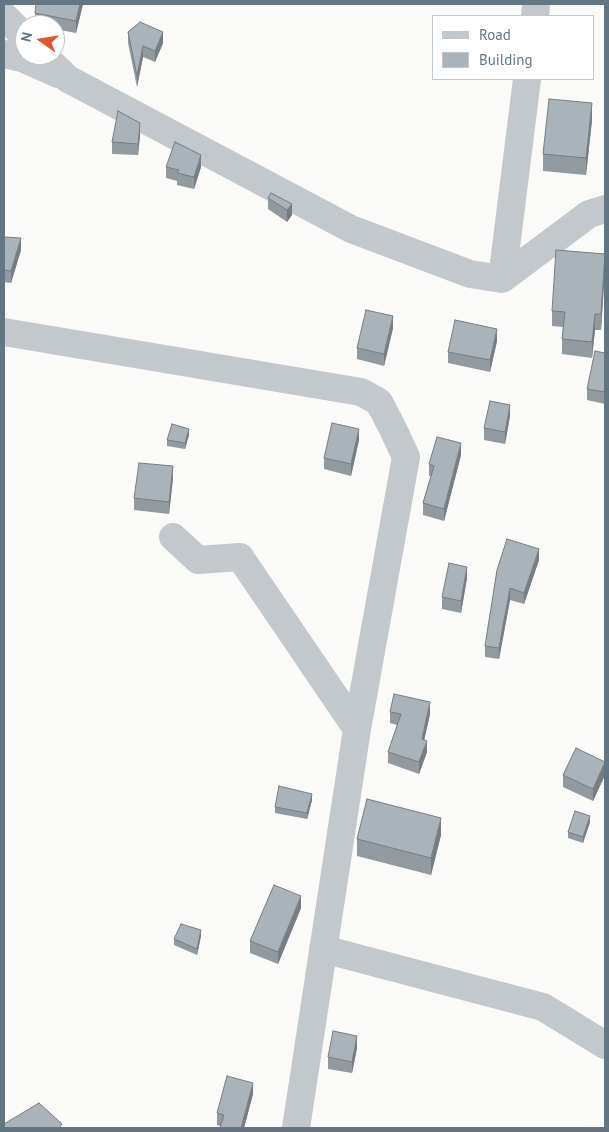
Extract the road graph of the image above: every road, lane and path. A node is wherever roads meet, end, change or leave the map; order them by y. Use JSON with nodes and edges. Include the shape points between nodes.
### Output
{"nodes":[{"id":1,"x":4,"y":16,"type":"edge"},
{"id":2,"x":15,"y":27,"type":"edge"},
{"id":3,"x":4,"y":54,"type":"edge"},
{"id":4,"x":53,"y":65,"type":"edge"},
{"id":5,"x":68,"y":79,"type":"junction"},
{"id":6,"x":527,"y":80,"type":"edge"},
{"id":7,"x":605,"y":209,"type":"edge"},
{"id":8,"x":502,"y":279,"type":"junction"},
{"id":9,"x":4,"y":332,"type":"edge"},
{"id":10,"x":173,"y":537,"type":"dead end"},
{"id":11,"x":357,"y":729,"type":"junction"},
{"id":12,"x":323,"y":949,"type":"junction"},
{"id":13,"x":605,"y":1045,"type":"edge"},
{"id":14,"x":296,"y":1128,"type":"edge"}],
"edges":[{"from":1,"to":2,"type":"street"},
{"from":3,"to":5,"type":"street","via":[[22,58]]},
{"from":4,"to":5,"type":"street"},
{"from":5,"to":8,"type":"street","via":[[351,229],[470,274]]},
{"from":6,"to":8,"type":"street"},
{"from":7,"to":8,"type":"street","via":[[589,214]]},
{"from":9,"to":11,"type":"street","via":[[361,392],[379,402],[406,457]]},
{"from":10,"to":11,"type":"street","via":[[198,560],[240,557]]},
{"from":11,"to":12,"type":"street"},
{"from":12,"to":13,"type":"street","via":[[543,1007]]},
{"from":12,"to":14,"type":"street"}]}
